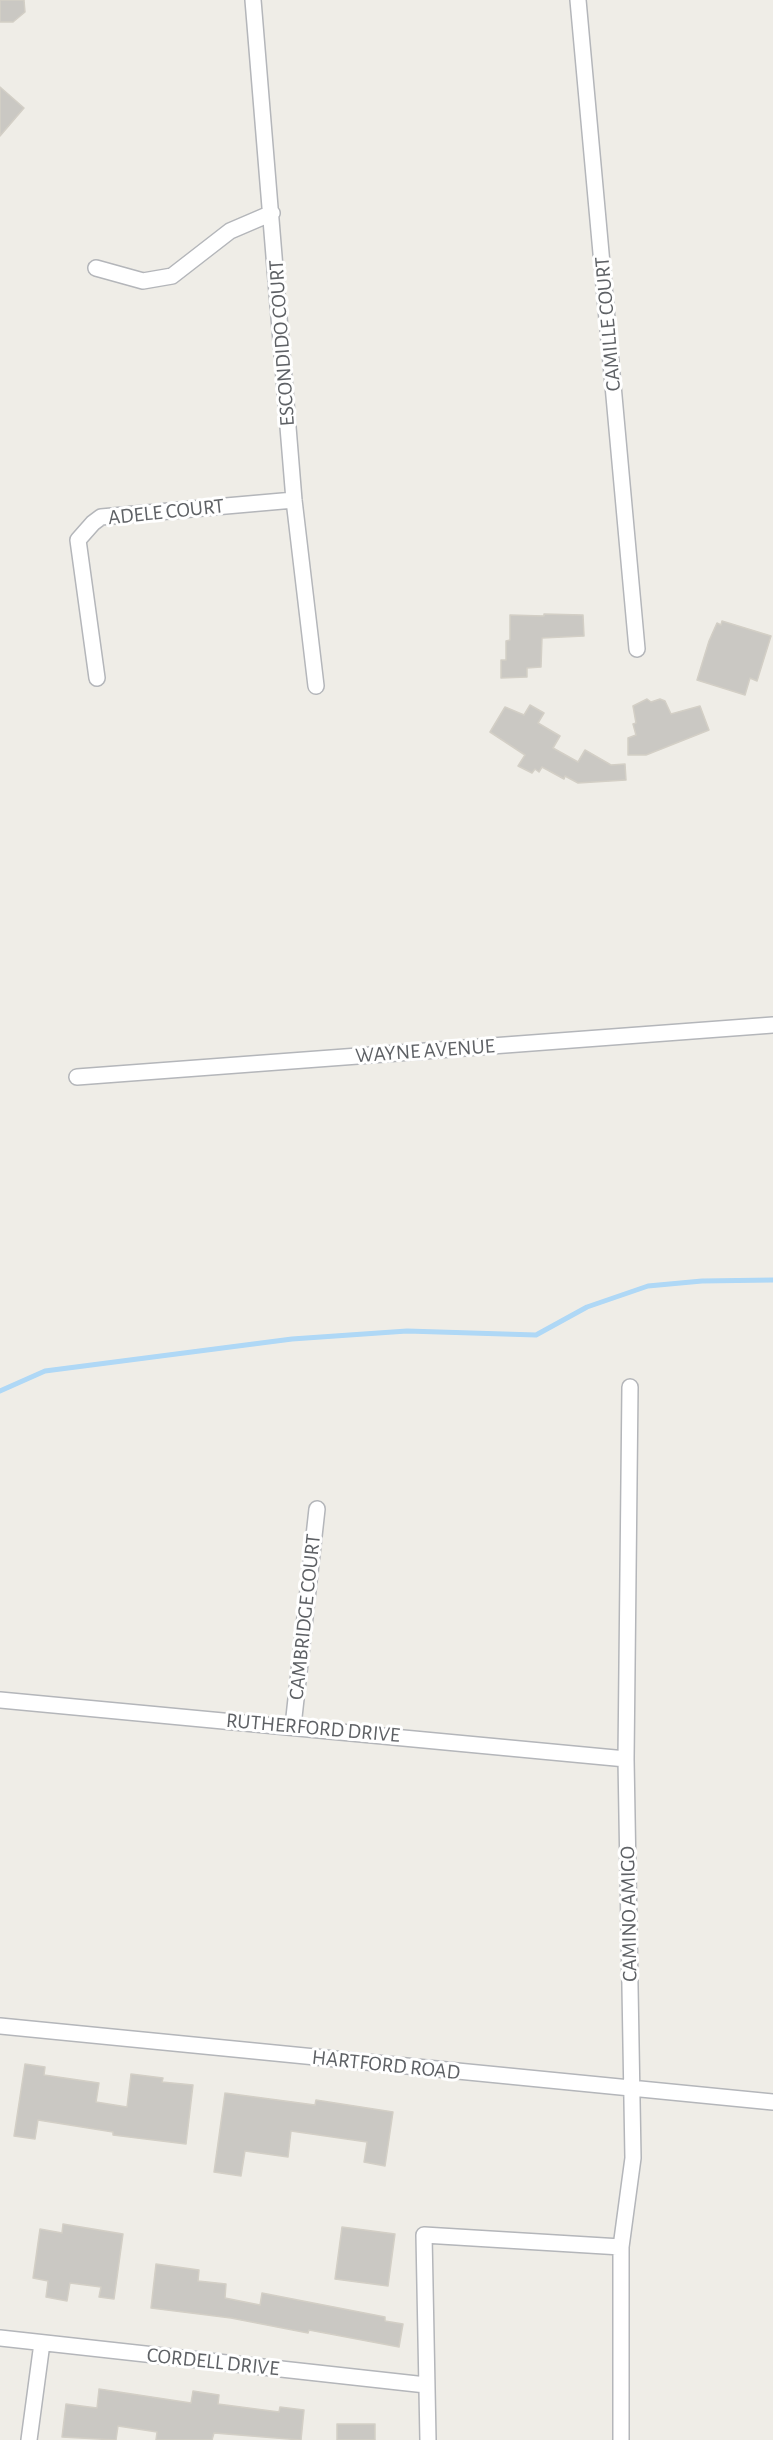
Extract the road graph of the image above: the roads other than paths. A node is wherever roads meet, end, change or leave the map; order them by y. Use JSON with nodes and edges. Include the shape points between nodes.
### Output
{"nodes":[{"id":1,"x":253,"y":0,"type":"edge"},
{"id":2,"x":578,"y":0,"type":"edge"},
{"id":3,"x":272,"y":213,"type":"junction"},
{"id":4,"x":96,"y":268,"type":"dead end"},
{"id":5,"x":294,"y":500,"type":"junction"},
{"id":6,"x":637,"y":649,"type":"dead end"},
{"id":7,"x":97,"y":678,"type":"dead end"},
{"id":8,"x":316,"y":686,"type":"dead end"},
{"id":9,"x":773,"y":1025,"type":"edge"},
{"id":10,"x":77,"y":1077,"type":"dead end"},
{"id":11,"x":630,"y":1387,"type":"dead end"},
{"id":12,"x":317,"y":1509,"type":"dead end"},
{"id":13,"x":0,"y":1700,"type":"edge"},
{"id":14,"x":293,"y":1726,"type":"junction"},
{"id":15,"x":626,"y":1759,"type":"junction"},
{"id":16,"x":0,"y":2026,"type":"edge"},
{"id":17,"x":632,"y":2090,"type":"junction"},
{"id":18,"x":773,"y":2102,"type":"edge"},
{"id":19,"x":621,"y":2247,"type":"junction"},
{"id":20,"x":0,"y":2338,"type":"edge"},
{"id":21,"x":42,"y":2343,"type":"junction"},
{"id":22,"x":426,"y":2385,"type":"junction"},
{"id":23,"x":29,"y":2440,"type":"edge"},
{"id":24,"x":428,"y":2440,"type":"edge"},
{"id":25,"x":621,"y":2440,"type":"edge"}],
"edges":[{"from":1,"to":3,"type":"street","name":"ESCONDIDO COURT"},
{"from":2,"to":6,"type":"street","name":"CAMILLE COURT"},
{"from":3,"to":4,"type":"street","via":[[230,231],[172,276],[143,281]]},
{"from":3,"to":5,"type":"street","name":"ESCONDIDO COURT"},
{"from":5,"to":7,"type":"street","name":"ADELE COURT","via":[[101,517],[93,523],[78,540]]},
{"from":5,"to":8,"type":"street","name":"ESCONDIDO COURT"},
{"from":9,"to":10,"type":"street","name":"WAYNE AVENUE"},
{"from":11,"to":15,"type":"street","name":"CAMINO AMIGO"},
{"from":12,"to":14,"type":"street","name":"CAMBRIDGE COURT"},
{"from":13,"to":14,"type":"street","name":"RUTHERFORD DRIVE"},
{"from":14,"to":15,"type":"street","name":"RUTHERFORD DRIVE"},
{"from":15,"to":17,"type":"street","name":"CAMINO AMIGO"},
{"from":16,"to":17,"type":"street","name":"HARTFORD ROAD"},
{"from":17,"to":18,"type":"street","name":"HARTFORD ROAD"},
{"from":17,"to":19,"type":"street","name":"CAMINO AMIGO","via":[[633,2158]]},
{"from":19,"to":22,"type":"street","via":[[424,2235]]},
{"from":19,"to":25,"type":"street","name":"CAMINO AMIGO"},
{"from":20,"to":21,"type":"street","name":"CORDELL DRIVE"},
{"from":21,"to":22,"type":"street","name":"CORDELL DRIVE"},
{"from":21,"to":23,"type":"street"},
{"from":22,"to":24,"type":"street"}]}
